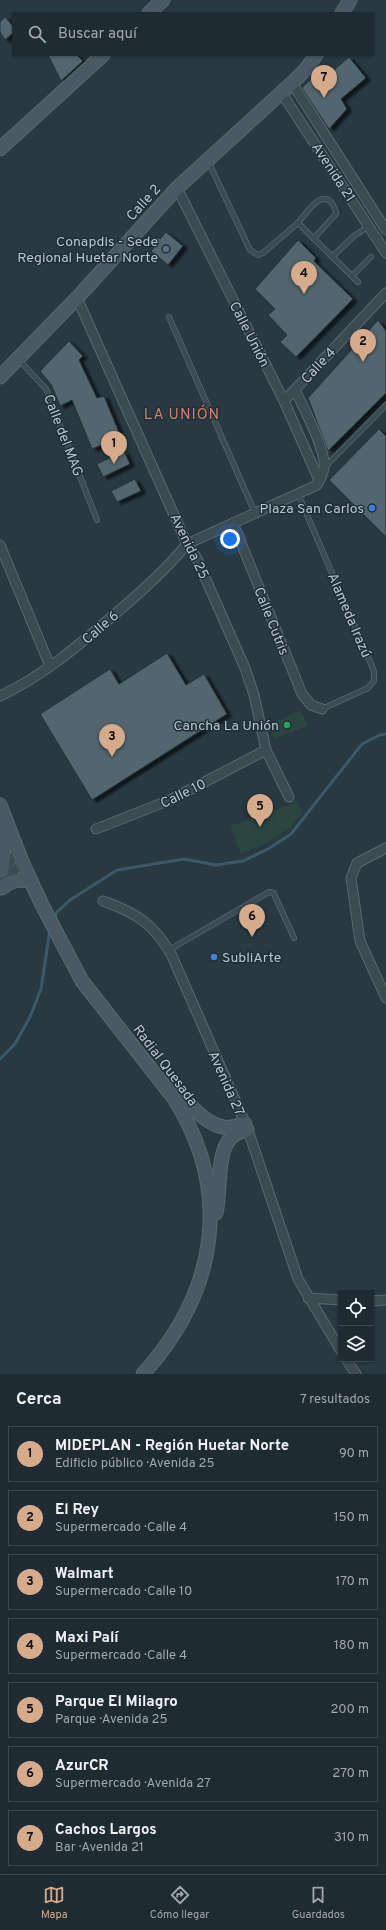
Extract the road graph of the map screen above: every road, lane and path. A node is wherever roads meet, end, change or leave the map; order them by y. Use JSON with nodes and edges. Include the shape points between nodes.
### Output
{"nodes":[{"id":1,"x":163,"y":0,"type":"edge"},
{"id":2,"x":350,"y":0,"type":"edge"},
{"id":3,"x":150,"y":12,"type":"edge"},
{"id":4,"x":343,"y":12,"type":"edge"},
{"id":5,"x":102,"y":56,"type":"edge"},
{"id":6,"x":315,"y":56,"type":"edge"},
{"id":7,"x":292,"y":83,"type":"junction"},
{"id":8,"x":281,"y":92,"type":"junction"},
{"id":9,"x":0,"y":149,"type":"edge"},
{"id":10,"x":207,"y":159,"type":"junction"},
{"id":11,"x":177,"y":188,"type":"junction"},
{"id":12,"x":298,"y":223,"type":"junction"},
{"id":13,"x":369,"y":226,"type":"junction"},
{"id":14,"x":386,"y":230,"type":"edge"},
{"id":15,"x":314,"y":238,"type":"junction"},
{"id":16,"x":386,"y":253,"type":"edge"},
{"id":17,"x":332,"y":257,"type":"junction"},
{"id":18,"x":370,"y":258,"type":"dead end"},
{"id":19,"x":352,"y":276,"type":"junction"},
{"id":20,"x":358,"y":282,"type":"dead end"},
{"id":21,"x":386,"y":294,"type":"edge"},
{"id":22,"x":77,"y":298,"type":"junction"},
{"id":23,"x":169,"y":317,"type":"dead end"},
{"id":24,"x":18,"y":358,"type":"junction"},
{"id":25,"x":0,"y":377,"type":"edge"},
{"id":26,"x":295,"y":390,"type":"junction"},
{"id":27,"x":284,"y":402,"type":"junction"},
{"id":28,"x":386,"y":404,"type":"edge"},
{"id":29,"x":324,"y":468,"type":"junction"},
{"id":30,"x":319,"y":480,"type":"junction"},
{"id":31,"x":298,"y":494,"type":"junction"},
{"id":32,"x":255,"y":514,"type":"junction"},
{"id":33,"x":97,"y":520,"type":"dead end"},
{"id":34,"x":233,"y":523,"type":"junction"},
{"id":35,"x":187,"y":544,"type":"junction"},
{"id":36,"x":0,"y":545,"type":"edge"},
{"id":37,"x":50,"y":666,"type":"junction"},
{"id":38,"x":0,"y":696,"type":"edge"},
{"id":39,"x":322,"y":709,"type":"joint"},
{"id":40,"x":266,"y":750,"type":"junction"},
{"id":41,"x":289,"y":797,"type":"dead end"},
{"id":42,"x":0,"y":805,"type":"edge"},
{"id":43,"x":0,"y":810,"type":"edge"},
{"id":44,"x":96,"y":829,"type":"dead end"},
{"id":45,"x":386,"y":848,"type":"edge"},
{"id":46,"x":21,"y":858,"type":"junction"},
{"id":47,"x":2,"y":862,"type":"edge"},
{"id":48,"x":31,"y":881,"type":"junction"},
{"id":49,"x":1,"y":889,"type":"edge"},
{"id":50,"x":103,"y":901,"type":"dead end"},
{"id":51,"x":294,"y":938,"type":"dead end"},
{"id":52,"x":169,"y":950,"type":"junction"},
{"id":53,"x":386,"y":998,"type":"edge"},
{"id":54,"x":149,"y":1066,"type":"junction"},
{"id":55,"x":246,"y":1127,"type":"junction"},
{"id":56,"x":208,"y":1250,"type":"junction"},
{"id":57,"x":308,"y":1298,"type":"junction"},
{"id":58,"x":338,"y":1300,"type":"edge"},
{"id":59,"x":386,"y":1300,"type":"edge"},
{"id":60,"x":374,"y":1301,"type":"edge"},
{"id":61,"x":338,"y":1345,"type":"edge"},
{"id":62,"x":348,"y":1362,"type":"edge"},
{"id":63,"x":143,"y":1374,"type":"edge"},
{"id":64,"x":356,"y":1374,"type":"edge"}],
"edges":[{"from":1,"to":3,"type":"main road"},
{"from":2,"to":4,"type":"main road"},
{"from":5,"to":9,"type":"main road"},
{"from":6,"to":7,"type":"main road","name":"Calle 2"},
{"from":7,"to":8,"type":"main road","name":"Calle 2"},
{"from":7,"to":14,"type":"street","name":"Avenida 21"},
{"from":8,"to":10,"type":"main road","name":"Calle 2"},
{"from":8,"to":13,"type":"street","name":"Avenida 21"},
{"from":10,"to":11,"type":"main road","name":"Calle 2"},
{"from":10,"to":12,"type":"lane","via":[[250,250],[258,255],[263,253]]},
{"from":11,"to":22,"type":"main road","name":"Calle 2"},
{"from":11,"to":27,"type":"street","name":"Calle Unión"},
{"from":12,"to":15,"type":"lane"},
{"from":12,"to":15,"type":"lane","via":[[318,200],[329,200],[334,205],[336,214]]},
{"from":13,"to":16,"type":"street","name":"Avenida 21"},
{"from":13,"to":17,"type":"lane"},
{"from":15,"to":17,"type":"lane"},
{"from":17,"to":19,"type":"lane"},
{"from":18,"to":19,"type":"lane"},
{"from":19,"to":20,"type":"lane"},
{"from":21,"to":26,"type":"street","name":"Calle 4"},
{"from":22,"to":24,"type":"main road","name":"Calle 2"},
{"from":22,"to":35,"type":"street","name":"Avenida 25"},
{"from":23,"to":32,"type":"lane"},
{"from":24,"to":25,"type":"main road","name":"Calle 2"},
{"from":24,"to":33,"type":"lane","name":"Calle del MAG","via":[[46,389]]},
{"from":26,"to":27,"type":"street","name":"Calle 4"},
{"from":26,"to":29,"type":"street","via":[[318,440],[324,458]]},
{"from":27,"to":30,"type":"street","name":"Calle Unión"},
{"from":28,"to":29,"type":"lane"},
{"from":29,"to":30,"type":"street"},
{"from":30,"to":31,"type":"street","via":[[313,488]]},
{"from":31,"to":32,"type":"street"},
{"from":31,"to":39,"type":"lane","name":"Alameda Irazú","via":[[374,671],[374,681],[368,688]]},
{"from":32,"to":34,"type":"street"},
{"from":34,"to":35,"type":"street"},
{"from":34,"to":39,"type":"street","name":"Calle Cutris","via":[[302,694],[311,706]]},
{"from":35,"to":37,"type":"street","name":"Calle 6","via":[[140,593],[74,650]]},
{"from":35,"to":40,"type":"street","name":"Avenida 25","via":[[196,556],[245,668],[254,694]]},
{"from":36,"to":37,"type":"street"},
{"from":37,"to":38,"type":"street","name":"Calle 6"},
{"from":40,"to":41,"type":"street","name":"Avenida 25"},
{"from":40,"to":44,"type":"street","name":"Calle 10","via":[[170,800]]},
{"from":42,"to":46,"type":"main road","name":"Radial Quesada"},
{"from":43,"to":47,"type":"main road","via":[[4,844]]},
{"from":45,"to":53,"type":"street","via":[[357,863],[351,878],[360,941]]},
{"from":46,"to":47,"type":"street"},
{"from":46,"to":48,"type":"main road","name":"Radial Quesada"},
{"from":46,"to":49,"type":"street"},
{"from":47,"to":49,"type":"street"},
{"from":48,"to":49,"type":"main road","via":[[18,879],[7,883]]},
{"from":48,"to":54,"type":"main road","name":"Radial Quesada","via":[[82,981]]},
{"from":50,"to":52,"type":"street","name":"Avenida 27","via":[[144,920]]},
{"from":51,"to":52,"type":"lane","via":[[274,893],[269,892]]},
{"from":52,"to":55,"type":"street","name":"Avenida 27"},
{"from":54,"to":55,"type":"main road","via":[[213,1123],[223,1127]]},
{"from":54,"to":56,"type":"main road","name":"Radial Quesada","via":[[185,1116],[199,1149],[209,1185]]},
{"from":55,"to":56,"type":"main road","via":[[226,1144],[217,1209]]},
{"from":55,"to":57,"type":"street","name":"Avenida 27","via":[[298,1279]]},
{"from":56,"to":63,"type":"main road","name":"Radial Quesada","via":[[198,1289],[184,1319],[172,1339]]},
{"from":57,"to":58,"type":"street"},
{"from":57,"to":61,"type":"street","name":"Avenida 27"},
{"from":59,"to":60,"type":"street"},
{"from":62,"to":64,"type":"street"}]}
